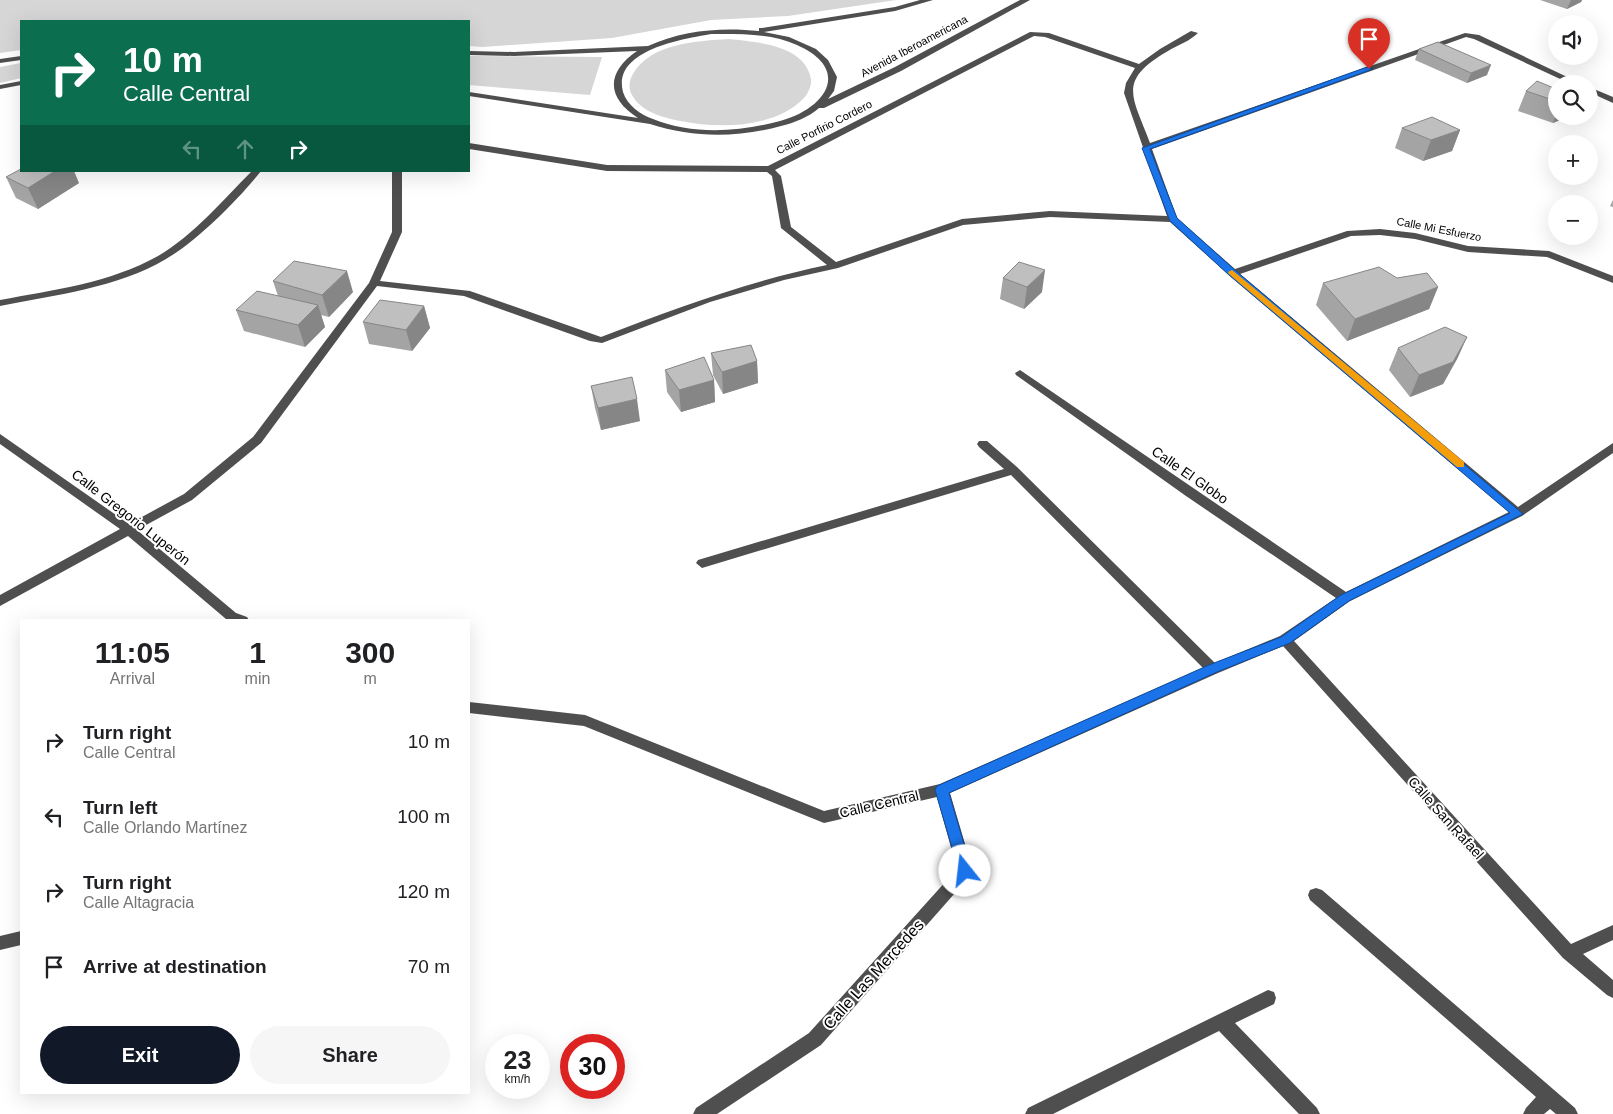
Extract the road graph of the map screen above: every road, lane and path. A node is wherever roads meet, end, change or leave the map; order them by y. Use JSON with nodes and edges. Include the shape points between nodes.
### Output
{"nodes":[{"id":1,"x":929,"y":0,"type":"edge"},
{"id":2,"x":1026,"y":0,"type":"edge"},
{"id":3,"x":745,"y":32,"type":"junction"},
{"id":4,"x":1194,"y":33,"type":"dead end"},
{"id":5,"x":649,"y":48,"type":"junction"},
{"id":6,"x":470,"y":53,"type":"edge"},
{"id":7,"x":20,"y":58,"type":"edge"},
{"id":8,"x":0,"y":62,"type":"edge"},
{"id":9,"x":1140,"y":67,"type":"junction"},
{"id":10,"x":1558,"y":75,"type":"edge"},
{"id":11,"x":20,"y":83,"type":"edge"},
{"id":12,"x":0,"y":87,"type":"edge"},
{"id":13,"x":1598,"y":93,"type":"edge"},
{"id":14,"x":470,"y":94,"type":"edge"},
{"id":15,"x":1613,"y":100,"type":"edge"},
{"id":16,"x":812,"y":111,"type":"junction"},
{"id":17,"x":655,"y":123,"type":"junction"},
{"id":18,"x":470,"y":146,"type":"edge"},
{"id":19,"x":1146,"y":148,"type":"junction"},
{"id":20,"x":770,"y":169,"type":"junction"},
{"id":21,"x":256,"y":172,"type":"edge"},
{"id":22,"x":397,"y":172,"type":"edge"},
{"id":23,"x":1173,"y":220,"type":"junction"},
{"id":24,"x":835,"y":266,"type":"junction"},
{"id":25,"x":1233,"y":273,"type":"junction"},
{"id":26,"x":1613,"y":280,"type":"edge"},
{"id":27,"x":374,"y":283,"type":"junction"},
{"id":28,"x":0,"y":302,"type":"edge"},
{"id":29,"x":1020,"y":373,"type":"dead end"},
{"id":30,"x":0,"y":438,"type":"edge"},
{"id":31,"x":984,"y":444,"type":"dead end"},
{"id":32,"x":1613,"y":447,"type":"edge"},
{"id":33,"x":1013,"y":470,"type":"junction"},
{"id":34,"x":1518,"y":514,"type":"junction"},
{"id":35,"x":129,"y":530,"type":"junction"},
{"id":36,"x":702,"y":563,"type":"dead end"},
{"id":37,"x":1345,"y":598,"type":"junction"},
{"id":38,"x":0,"y":601,"type":"edge"},
{"id":39,"x":239,"y":619,"type":"edge"},
{"id":40,"x":1285,"y":640,"type":"junction"},
{"id":41,"x":1213,"y":669,"type":"junction"},
{"id":42,"x":470,"y":707,"type":"edge"},
{"id":43,"x":942,"y":790,"type":"junction"},
{"id":44,"x":1316,"y":895,"type":"dead end"},
{"id":45,"x":1613,"y":932,"type":"edge"},
{"id":46,"x":20,"y":938,"type":"edge"},
{"id":47,"x":0,"y":943,"type":"edge"},
{"id":48,"x":1569,"y":953,"type":"junction"},
{"id":49,"x":1613,"y":990,"type":"edge"},
{"id":50,"x":1268,"y":998,"type":"dead end"},
{"id":51,"x":1222,"y":1022,"type":"junction"},
{"id":52,"x":1549,"y":1097,"type":"junction"},
{"id":53,"x":702,"y":1114,"type":"edge"},
{"id":54,"x":1034,"y":1114,"type":"edge"},
{"id":55,"x":1311,"y":1114,"type":"edge"},
{"id":56,"x":1532,"y":1114,"type":"edge"},
{"id":57,"x":1569,"y":1114,"type":"edge"}],
"edges":[{"from":1,"to":3,"type":"street","via":[[802,26]]},
{"from":2,"to":16,"type":"street","name":"Avenida Iberoamericana"},
{"from":3,"to":5,"type":"street","via":[[711,32],[678,37]]},
{"from":3,"to":16,"type":"street","via":[[778,37],[806,47],[825,60],[833,77],[829,94]]},
{"from":4,"to":9,"type":"street"},
{"from":5,"to":6,"type":"street"},
{"from":5,"to":17,"type":"street","via":[[628,61],[617,77],[618,94],[631,110]]},
{"from":7,"to":8,"type":"street"},
{"from":9,"to":19,"type":"street","via":[[1130,79],[1128,93]]},
{"from":9,"to":20,"type":"street","name":"Calle Porfirio Cordero","via":[[1046,35],[1034,34]]},
{"from":10,"to":19,"type":"street","via":[[1468,35]]},
{"from":11,"to":12,"type":"street"},
{"from":13,"to":15,"type":"street"},
{"from":14,"to":17,"type":"street"},
{"from":16,"to":17,"type":"street","name":"Avenida Iberoamericana","via":[[787,123],[755,131],[685,131]]},
{"from":18,"to":20,"type":"street","name":"Calle Porfirio Cordero","via":[[607,168]]},
{"from":19,"to":23,"type":"street"},
{"from":20,"to":24,"type":"street","via":[[776,176],[786,228]]},
{"from":21,"to":28,"type":"street","via":[[179,246],[156,260],[79,287]]},
{"from":22,"to":27,"type":"street","via":[[397,232]]},
{"from":23,"to":24,"type":"street","via":[[1050,214],[962,222]]},
{"from":23,"to":25,"type":"street"},
{"from":24,"to":27,"type":"street","via":[[782,277],[706,300],[602,340],[594,340],[466,293]]},
{"from":25,"to":26,"type":"street","name":"Calle Mi Esfuerzo","via":[[1350,233],[1380,232],[1415,236],[1468,249],[1550,254]]},
{"from":25,"to":34,"type":"street"},
{"from":27,"to":35,"type":"street","via":[[257,440],[188,497]]},
{"from":29,"to":37,"type":"street","name":"Calle El Globo"},
{"from":30,"to":35,"type":"street","name":"Calle Gregorio Luperón"},
{"from":31,"to":33,"type":"street"},
{"from":32,"to":34,"type":"street","name":"Calle Central"},
{"from":33,"to":36,"type":"street"},
{"from":33,"to":41,"type":"street"},
{"from":34,"to":37,"type":"street","name":"Calle Central"},
{"from":35,"to":38,"type":"street"},
{"from":35,"to":39,"type":"street","name":"Calle Gregorio Luperón","via":[[231,616]]},
{"from":37,"to":40,"type":"street","name":"Calle Central"},
{"from":40,"to":41,"type":"street","name":"Calle Central"},
{"from":40,"to":48,"type":"street","name":"Calle San Rafael"},
{"from":41,"to":43,"type":"street","name":"Calle Central"},
{"from":42,"to":43,"type":"street","name":"Calle Central","via":[[585,721],[824,816]]},
{"from":43,"to":53,"type":"street","name":"Calle Las Mercedes","via":[[965,871],[815,1039]]},
{"from":44,"to":52,"type":"street"},
{"from":45,"to":48,"type":"street"},
{"from":46,"to":47,"type":"street"},
{"from":48,"to":49,"type":"street","name":"Calle San Rafael"},
{"from":50,"to":51,"type":"street"},
{"from":51,"to":54,"type":"street"},
{"from":51,"to":55,"type":"street"},
{"from":52,"to":56,"type":"street"},
{"from":52,"to":57,"type":"street"}]}
